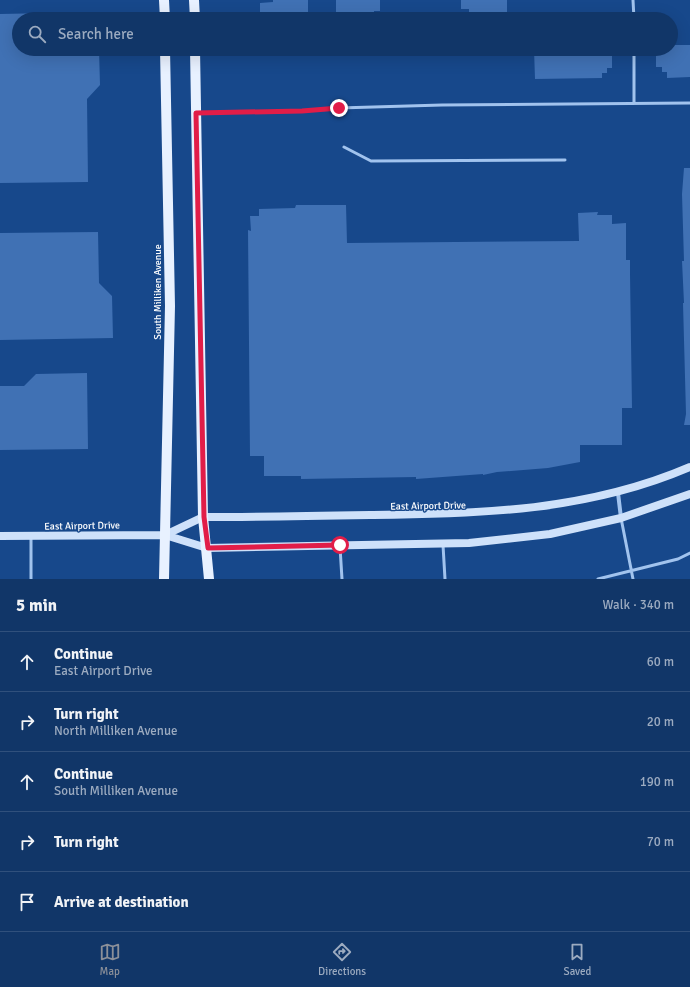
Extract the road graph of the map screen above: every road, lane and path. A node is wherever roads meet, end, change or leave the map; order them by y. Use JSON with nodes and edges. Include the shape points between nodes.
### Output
{"nodes":[{"id":1,"x":164,"y":0,"type":"edge"},
{"id":2,"x":194,"y":0,"type":"edge"},
{"id":3,"x":634,"y":0,"type":"edge"},
{"id":4,"x":165,"y":12,"type":"edge"},
{"id":5,"x":195,"y":12,"type":"edge"},
{"id":6,"x":634,"y":12,"type":"edge"},
{"id":7,"x":165,"y":56,"type":"edge"},
{"id":8,"x":195,"y":56,"type":"edge"},
{"id":9,"x":634,"y":56,"type":"edge"},
{"id":10,"x":634,"y":102,"type":"junction"},
{"id":11,"x":690,"y":103,"type":"edge"},
{"id":12,"x":196,"y":113,"type":"junction"},
{"id":13,"x":344,"y":147,"type":"dead end"},
{"id":14,"x":565,"y":160,"type":"dead end"},
{"id":15,"x":690,"y":467,"type":"edge"},
{"id":16,"x":618,"y":493,"type":"junction"},
{"id":17,"x":690,"y":494,"type":"edge"},
{"id":18,"x":204,"y":517,"type":"junction"},
{"id":19,"x":621,"y":518,"type":"junction"},
{"id":20,"x":165,"y":535,"type":"junction"},
{"id":21,"x":0,"y":536,"type":"edge"},
{"id":22,"x":31,"y":536,"type":"junction"},
{"id":23,"x":443,"y":544,"type":"junction"},
{"id":24,"x":340,"y":545,"type":"junction"},
{"id":25,"x":208,"y":548,"type":"junction"},
{"id":26,"x":690,"y":553,"type":"edge"},
{"id":27,"x":632,"y":571,"type":"junction"},
{"id":28,"x":31,"y":579,"type":"edge"},
{"id":29,"x":164,"y":579,"type":"edge"},
{"id":30,"x":209,"y":579,"type":"edge"},
{"id":31,"x":342,"y":579,"type":"edge"},
{"id":32,"x":444,"y":579,"type":"edge"},
{"id":33,"x":598,"y":579,"type":"edge"},
{"id":34,"x":633,"y":579,"type":"edge"}],
"edges":[{"from":1,"to":4,"type":"main road"},
{"from":2,"to":5,"type":"main road"},
{"from":3,"to":6,"type":"lane"},
{"from":7,"to":20,"type":"main road","name":"South Milliken Avenue","via":[[170,306]]},
{"from":8,"to":12,"type":"main road"},
{"from":9,"to":10,"type":"lane"},
{"from":10,"to":11,"type":"lane"},
{"from":10,"to":12,"type":"lane"},
{"from":12,"to":18,"type":"main road"},
{"from":13,"to":14,"type":"lane","via":[[371,161]]},
{"from":15,"to":16,"type":"main road","name":"East Airport Drive"},
{"from":16,"to":18,"type":"main road","name":"East Airport Drive","via":[[540,508],[464,514]]},
{"from":16,"to":19,"type":"street"},
{"from":17,"to":19,"type":"main road","name":"East Airport Drive"},
{"from":18,"to":20,"type":"main road","name":"East Airport Drive"},
{"from":18,"to":25,"type":"main road"},
{"from":19,"to":23,"type":"main road","name":"East Airport Drive","via":[[550,534]]},
{"from":19,"to":27,"type":"lane"},
{"from":20,"to":22,"type":"main road","name":"East Airport Drive"},
{"from":20,"to":25,"type":"main road","name":"East Airport Drive"},
{"from":20,"to":29,"type":"main road","name":"South Milliken Avenue"},
{"from":21,"to":22,"type":"main road","name":"East Airport Drive"},
{"from":22,"to":28,"type":"lane"},
{"from":23,"to":24,"type":"main road","name":"East Airport Drive"},
{"from":23,"to":32,"type":"lane"},
{"from":24,"to":25,"type":"main road","name":"East Airport Drive"},
{"from":24,"to":31,"type":"lane"},
{"from":25,"to":30,"type":"main road"},
{"from":26,"to":27,"type":"lane"},
{"from":27,"to":33,"type":"lane"},
{"from":27,"to":34,"type":"lane"}]}
